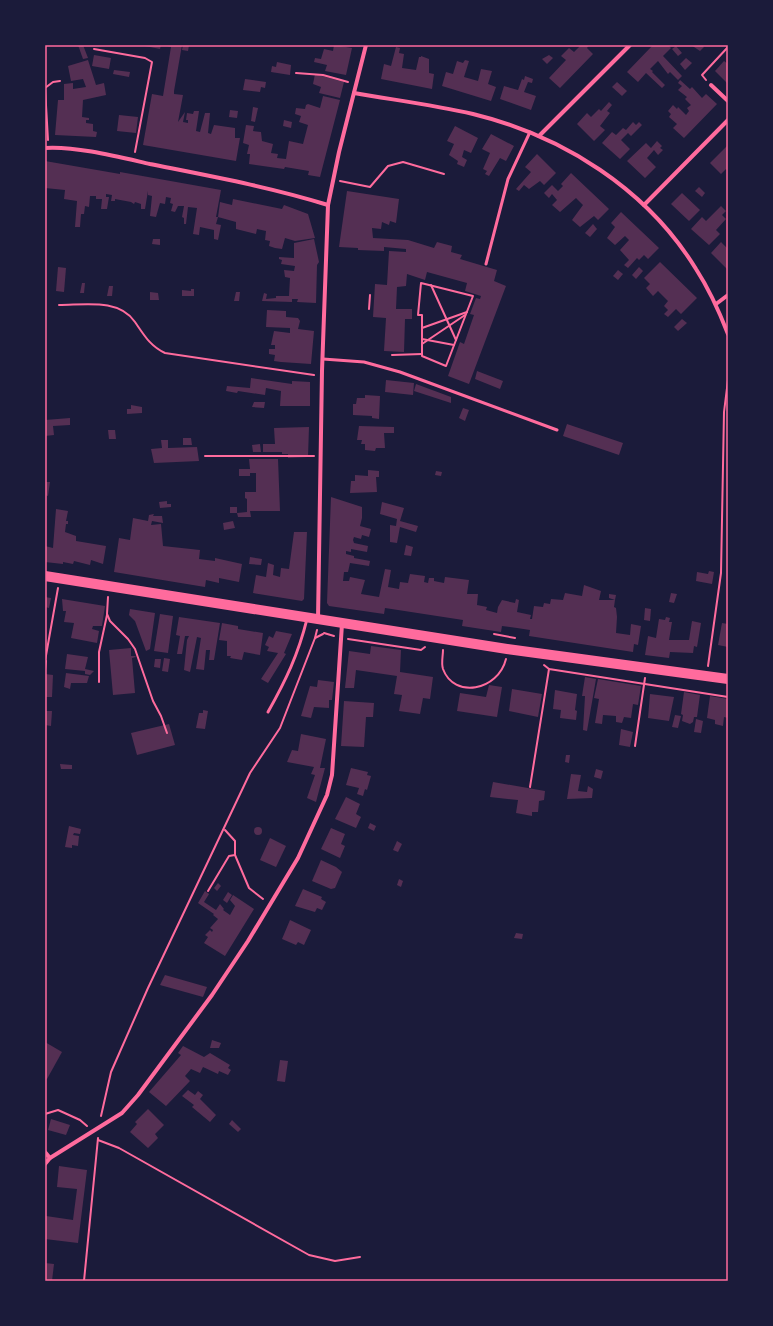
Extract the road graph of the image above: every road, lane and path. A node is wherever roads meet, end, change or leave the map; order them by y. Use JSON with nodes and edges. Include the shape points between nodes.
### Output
{"nodes":[{"id":1,"x":366,"y":45,"type":"edge"},
{"id":2,"x":630,"y":45,"type":"edge"},
{"id":3,"x":728,"y":47,"type":"edge"},
{"id":4,"x":94,"y":49,"type":"dead end"},
{"id":5,"x":296,"y":73,"type":"dead end"},
{"id":6,"x":60,"y":81,"type":"dead end"},
{"id":7,"x":356,"y":84,"type":"junction"},
{"id":8,"x":711,"y":84,"type":"joint"},
{"id":9,"x":354,"y":93,"type":"junction"},
{"id":10,"x":728,"y":101,"type":"edge"},
{"id":11,"x":728,"y":120,"type":"edge"},
{"id":12,"x":530,"y":132,"type":"junction"},
{"id":13,"x":539,"y":136,"type":"junction"},
{"id":14,"x":46,"y":148,"type":"edge"},
{"id":15,"x":133,"y":160,"type":"junction"},
{"id":16,"x":444,"y":174,"type":"dead end"},
{"id":17,"x":334,"y":179,"type":"junction"},
{"id":18,"x":328,"y":205,"type":"junction"},
{"id":19,"x":644,"y":205,"type":"junction"},
{"id":20,"x":486,"y":264,"type":"dead end"},
{"id":21,"x":431,"y":285,"type":"junction"},
{"id":22,"x":370,"y":295,"type":"dead end"},
{"id":23,"x":728,"y":295,"type":"edge"},
{"id":24,"x":716,"y":304,"type":"junction"},
{"id":25,"x":59,"y":305,"type":"dead end"},
{"id":26,"x":369,"y":309,"type":"dead end"},
{"id":27,"x":467,"y":313,"type":"junction"},
{"id":28,"x":446,"y":319,"type":"junction"},
{"id":29,"x":449,"y":326,"type":"junction"},
{"id":30,"x":422,"y":328,"type":"junction"},
{"id":31,"x":728,"y":334,"type":"edge"},
{"id":32,"x":422,"y":339,"type":"junction"},
{"id":33,"x":428,"y":340,"type":"junction"},
{"id":34,"x":456,"y":340,"type":"junction"},
{"id":35,"x":422,"y":344,"type":"junction"},
{"id":36,"x":454,"y":345,"type":"junction"},
{"id":37,"x":422,"y":354,"type":"junction"},
{"id":38,"x":392,"y":355,"type":"dead end"},
{"id":39,"x":323,"y":359,"type":"junction"},
{"id":40,"x":322,"y":376,"type":"junction"},
{"id":41,"x":728,"y":380,"type":"edge"},
{"id":42,"x":557,"y":430,"type":"dead end"},
{"id":43,"x":205,"y":456,"type":"dead end"},
{"id":44,"x":321,"y":456,"type":"junction"},
{"id":45,"x":45,"y":576,"type":"edge"},
{"id":46,"x":59,"y":578,"type":"junction"},
{"id":47,"x":109,"y":586,"type":"junction"},
{"id":48,"x":107,"y":614,"type":"junction"},
{"id":49,"x":307,"y":618,"type":"junction"},
{"id":50,"x":318,"y":619,"type":"junction"},
{"id":51,"x":342,"y":623,"type":"junction"},
{"id":52,"x":324,"y":633,"type":"dead end"},
{"id":53,"x":340,"y":637,"type":"junction"},
{"id":54,"x":430,"y":646,"type":"dead end"},
{"id":55,"x":439,"y":648,"type":"dead end"},
{"id":56,"x":506,"y":654,"type":"junction"},
{"id":57,"x":552,"y":654,"type":"junction"},
{"id":58,"x":513,"y":660,"type":"dead end"},
{"id":59,"x":46,"y":661,"type":"edge"},
{"id":60,"x":543,"y":665,"type":"dead end"},
{"id":61,"x":647,"y":667,"type":"junction"},
{"id":62,"x":45,"y":670,"type":"edge"},
{"id":63,"x":549,"y":670,"type":"junction"},
{"id":64,"x":707,"y":675,"type":"junction"},
{"id":65,"x":728,"y":679,"type":"edge"},
{"id":66,"x":99,"y":682,"type":"dead end"},
{"id":67,"x":644,"y":684,"type":"junction"},
{"id":68,"x":728,"y":697,"type":"edge"},
{"id":69,"x":268,"y":712,"type":"dead end"},
{"id":70,"x":167,"y":732,"type":"dead end"},
{"id":71,"x":635,"y":746,"type":"dead end"},
{"id":72,"x":530,"y":787,"type":"dead end"},
{"id":73,"x":224,"y":830,"type":"junction"},
{"id":74,"x":235,"y":855,"type":"junction"},
{"id":75,"x":208,"y":891,"type":"dead end"},
{"id":76,"x":270,"y":905,"type":"junction"},
{"id":77,"x":45,"y":1114,"type":"edge"},
{"id":78,"x":99,"y":1129,"type":"junction"},
{"id":79,"x":94,"y":1131,"type":"junction"},
{"id":80,"x":98,"y":1140,"type":"junction"},
{"id":81,"x":45,"y":1152,"type":"edge"},
{"id":82,"x":50,"y":1158,"type":"junction"},
{"id":83,"x":45,"y":1164,"type":"edge"},
{"id":84,"x":360,"y":1257,"type":"dead end"},
{"id":85,"x":84,"y":1281,"type":"edge"}],
"edges":[{"from":1,"to":7,"type":"street"},
{"from":2,"to":13,"type":"street"},
{"from":3,"to":8,"type":"path","via":[[702,75]]},
{"from":4,"to":15,"type":"path","via":[[145,58],[152,62]]},
{"from":5,"to":7,"type":"path","via":[[323,75]]},
{"from":6,"to":14,"type":"path","via":[[46,88]]},
{"from":7,"to":9,"type":"street"},
{"from":8,"to":10,"type":"street"},
{"from":9,"to":12,"type":"street","via":[[473,114]]},
{"from":9,"to":17,"type":"street"},
{"from":11,"to":19,"type":"street"},
{"from":12,"to":13,"type":"street"},
{"from":12,"to":20,"type":"lane","via":[[508,179]]},
{"from":13,"to":19,"type":"street","via":[[599,169]]},
{"from":14,"to":15,"type":"street","via":[[76,150]]},
{"from":15,"to":18,"type":"street","via":[[277,190]]},
{"from":16,"to":17,"type":"path","via":[[403,162],[388,166],[370,187]]},
{"from":17,"to":18,"type":"street"},
{"from":18,"to":39,"type":"street"},
{"from":19,"to":24,"type":"street","via":[[688,257]]},
{"from":21,"to":27,"type":"path","via":[[474,296]]},
{"from":21,"to":28,"type":"path"},
{"from":21,"to":30,"type":"path","via":[[421,283],[418,315],[422,315]]},
{"from":22,"to":26,"type":"path"},
{"from":23,"to":24,"type":"street"},
{"from":24,"to":31,"type":"street"},
{"from":25,"to":40,"type":"path","via":[[109,305],[119,308],[134,320],[154,347],[165,353]]},
{"from":27,"to":28,"type":"path"},
{"from":27,"to":29,"type":"path"},
{"from":27,"to":34,"type":"path"},
{"from":28,"to":29,"type":"path"},
{"from":28,"to":30,"type":"path"},
{"from":29,"to":33,"type":"path"},
{"from":29,"to":34,"type":"path"},
{"from":30,"to":32,"type":"path"},
{"from":32,"to":33,"type":"path"},
{"from":32,"to":35,"type":"path"},
{"from":33,"to":35,"type":"path"},
{"from":33,"to":36,"type":"path"},
{"from":34,"to":36,"type":"path"},
{"from":35,"to":37,"type":"path"},
{"from":36,"to":37,"type":"path","via":[[446,366]]},
{"from":37,"to":38,"type":"path"},
{"from":39,"to":40,"type":"street"},
{"from":39,"to":42,"type":"lane","via":[[364,362],[400,372]]},
{"from":40,"to":44,"type":"street"},
{"from":41,"to":64,"type":"path","via":[[724,412],[721,573]]},
{"from":43,"to":44,"type":"path"},
{"from":44,"to":50,"type":"street"},
{"from":45,"to":46,"type":"main road"},
{"from":46,"to":47,"type":"main road"},
{"from":46,"to":59,"type":"path"},
{"from":47,"to":48,"type":"path"},
{"from":47,"to":49,"type":"main road"},
{"from":48,"to":66,"type":"path","via":[[100,652]]},
{"from":48,"to":70,"type":"path","via":[[110,621],[135,649]]},
{"from":49,"to":50,"type":"main road"},
{"from":49,"to":69,"type":"lane","via":[[301,644],[288,678]]},
{"from":50,"to":51,"type":"main road"},
{"from":50,"to":73,"type":"path","via":[[315,638],[280,728],[250,773]]},
{"from":51,"to":53,"type":"street"},
{"from":51,"to":56,"type":"main road"},
{"from":52,"to":53,"type":"path"},
{"from":53,"to":54,"type":"path","via":[[421,650]]},
{"from":53,"to":76,"type":"street","via":[[334,758],[330,786],[298,858]]},
{"from":55,"to":56,"type":"path","via":[[444,648],[443,668],[446,675],[454,682],[469,687],[483,686],[495,679],[501,672]]},
{"from":56,"to":57,"type":"main road"},
{"from":56,"to":58,"type":"path"},
{"from":57,"to":61,"type":"main road"},
{"from":57,"to":63,"type":"path"},
{"from":59,"to":62,"type":"path"},
{"from":60,"to":63,"type":"path"},
{"from":61,"to":64,"type":"main road"},
{"from":61,"to":67,"type":"path"},
{"from":63,"to":67,"type":"path"},
{"from":63,"to":72,"type":"path"},
{"from":64,"to":65,"type":"main road"},
{"from":67,"to":68,"type":"path"},
{"from":67,"to":71,"type":"path"},
{"from":73,"to":74,"type":"path","via":[[235,841]]},
{"from":73,"to":78,"type":"path","via":[[176,927],[111,1072]]},
{"from":74,"to":75,"type":"path","via":[[229,856]]},
{"from":74,"to":76,"type":"path","via":[[248,888]]},
{"from":76,"to":78,"type":"street","via":[[212,995],[138,1095],[122,1113]]},
{"from":77,"to":79,"type":"path","via":[[58,1110],[80,1120]]},
{"from":78,"to":79,"type":"street"},
{"from":78,"to":80,"type":"path"},
{"from":79,"to":82,"type":"street"},
{"from":80,"to":84,"type":"path","via":[[119,1148],[309,1255],[335,1261]]},
{"from":80,"to":85,"type":"path"},
{"from":81,"to":82,"type":"street"},
{"from":82,"to":83,"type":"street"}]}
